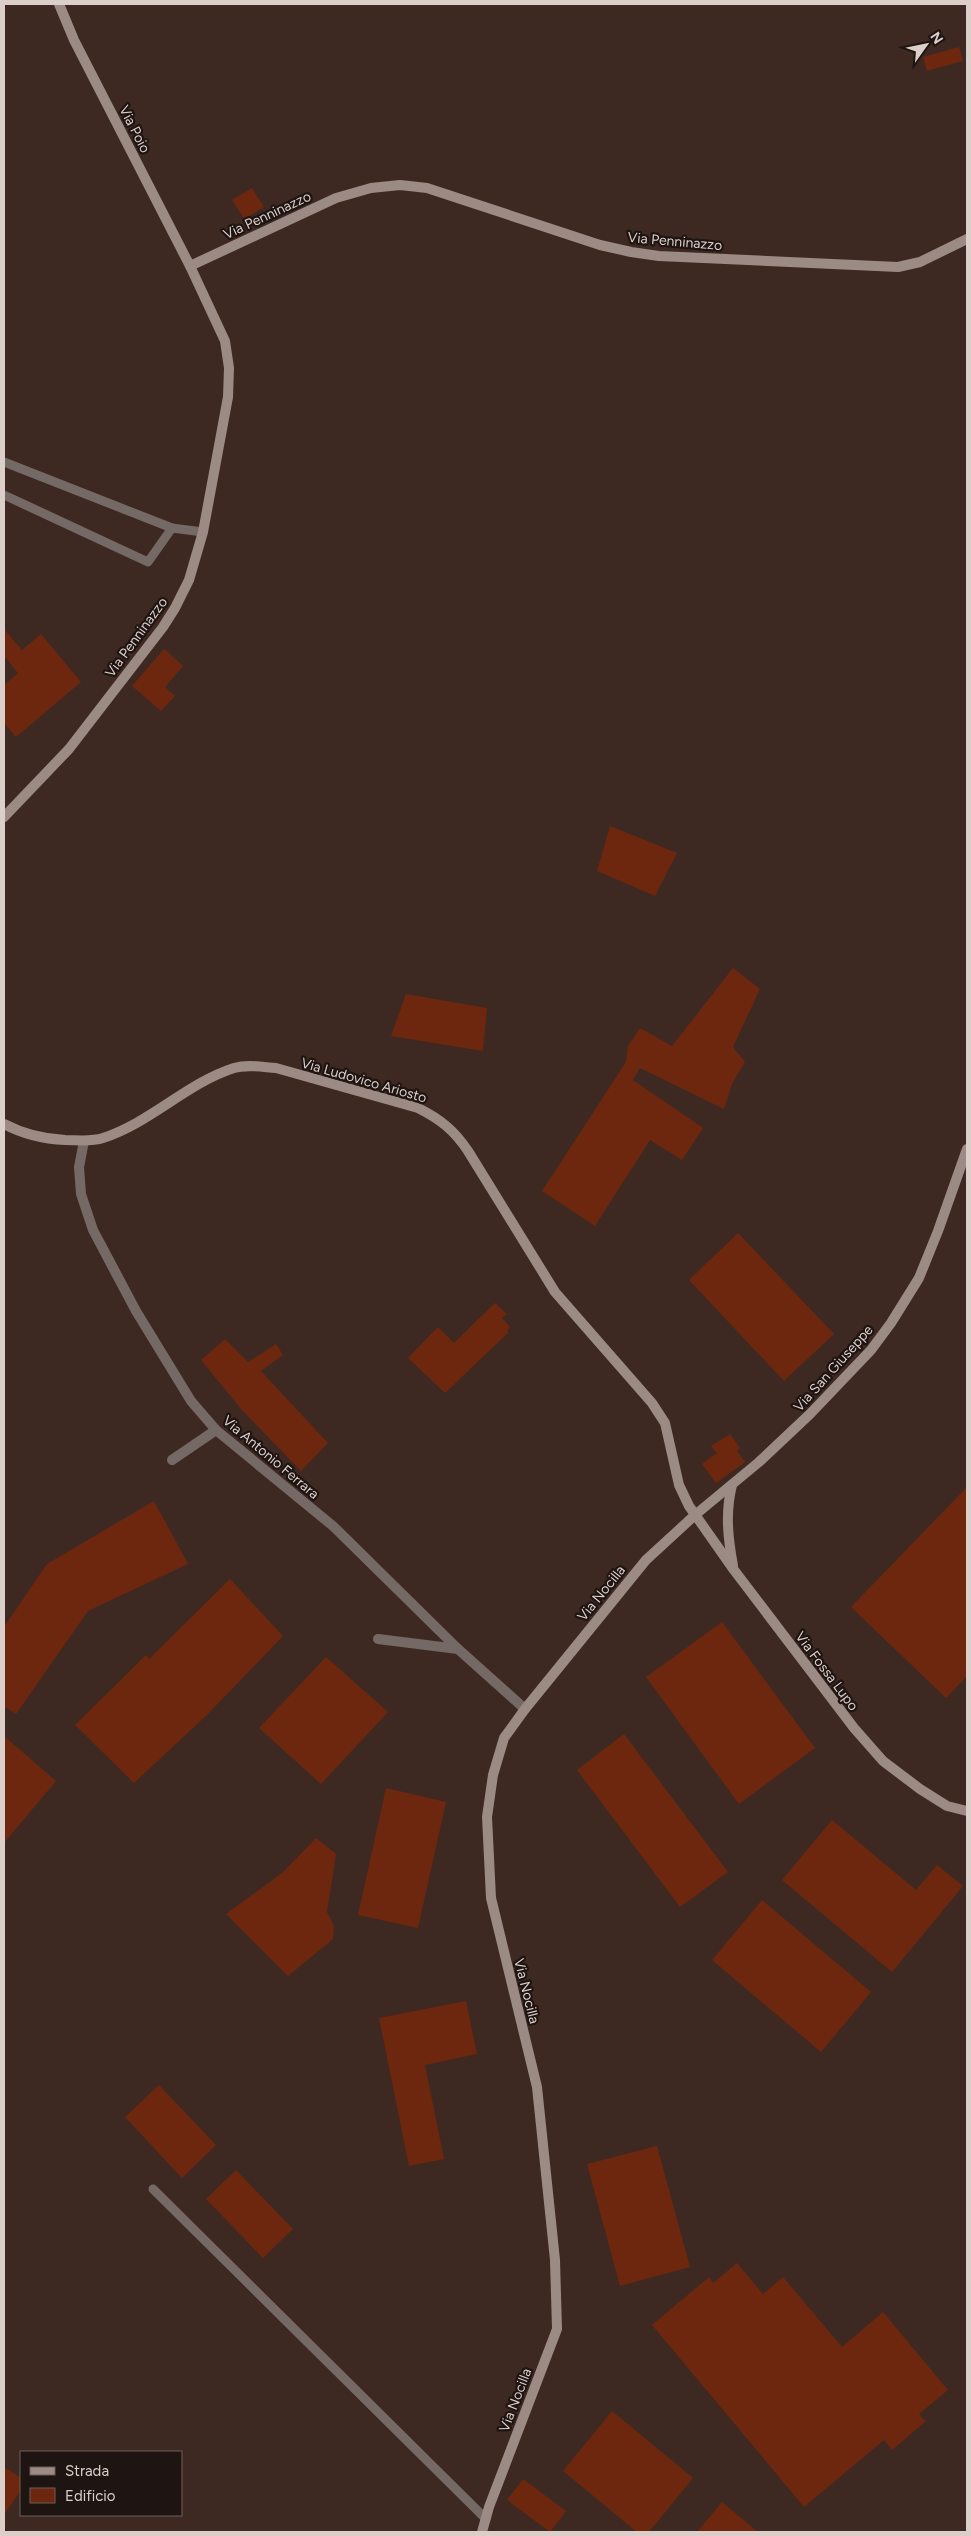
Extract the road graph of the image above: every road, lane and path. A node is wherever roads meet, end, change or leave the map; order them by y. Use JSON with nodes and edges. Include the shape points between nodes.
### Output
{"nodes":[{"id":1,"x":59,"y":4,"type":"edge"},
{"id":2,"x":967,"y":239,"type":"edge"},
{"id":3,"x":190,"y":266,"type":"junction"},
{"id":4,"x":4,"y":462,"type":"edge"},
{"id":5,"x":4,"y":495,"type":"edge"},
{"id":6,"x":172,"y":528,"type":"junction"},
{"id":7,"x":203,"y":532,"type":"junction"},
{"id":8,"x":4,"y":817,"type":"edge"},
{"id":9,"x":4,"y":1124,"type":"edge"},
{"id":10,"x":84,"y":1141,"type":"junction"},
{"id":11,"x":967,"y":1149,"type":"edge"},
{"id":12,"x":216,"y":1430,"type":"junction"},
{"id":13,"x":172,"y":1460,"type":"dead end"},
{"id":14,"x":732,"y":1485,"type":"junction"},
{"id":15,"x":695,"y":1515,"type":"junction"},
{"id":16,"x":734,"y":1570,"type":"junction"},
{"id":17,"x":378,"y":1640,"type":"dead end"},
{"id":18,"x":458,"y":1649,"type":"junction"},
{"id":19,"x":524,"y":1709,"type":"junction"},
{"id":20,"x":967,"y":1810,"type":"edge"},
{"id":21,"x":153,"y":2189,"type":"dead end"},
{"id":22,"x":486,"y":2519,"type":"junction"},
{"id":23,"x":482,"y":2532,"type":"edge"}],
"edges":[{"from":1,"to":3,"type":"street","name":"Via Poio","via":[[74,40]]},
{"from":2,"to":3,"type":"street","name":"Via Penninazzo","via":[[920,262],[898,268],[659,256],[600,245],[427,188],[400,185],[371,188],[336,198]]},
{"from":3,"to":7,"type":"street","name":"Via Penninazzo","via":[[225,341],[229,368],[228,397]]},
{"from":4,"to":6,"type":"lane"},
{"from":5,"to":6,"type":"lane","via":[[148,562]]},
{"from":6,"to":7,"type":"lane"},
{"from":7,"to":8,"type":"street","name":"Via Penninazzo","via":[[189,580],[163,627],[70,749]]},
{"from":9,"to":10,"type":"street","name":"Via Ludovico Ariosto","via":[[45,1139]]},
{"from":10,"to":12,"type":"street","name":"Via Antonio Ferrara","via":[[79,1167],[81,1194],[94,1230],[141,1320],[191,1401]]},
{"from":10,"to":15,"type":"street","name":"Via Ludovico Ariosto","via":[[127,1128],[215,1076],[235,1068],[249,1067],[276,1068],[418,1108],[440,1118],[468,1151],[555,1292],[652,1403],[665,1423],[679,1485]]},
{"from":11,"to":14,"type":"street","name":"Via San Giuseppe","via":[[919,1278],[891,1323],[871,1350],[810,1414]]},
{"from":12,"to":13,"type":"street"},
{"from":12,"to":18,"type":"street","name":"Via Antonio Ferrara","via":[[333,1526]]},
{"from":14,"to":15,"type":"street","name":"Via San Giuseppe"},
{"from":14,"to":16,"type":"street","via":[[727,1504]]},
{"from":15,"to":16,"type":"street","name":"Via Fossa Lupo"},
{"from":15,"to":19,"type":"street","name":"Via Nocilla","via":[[646,1560]]},
{"from":16,"to":20,"type":"street","name":"Via Fossa Lupo","via":[[854,1728],[883,1761],[947,1806]]},
{"from":17,"to":18,"type":"street"},
{"from":18,"to":19,"type":"street","name":"Via Antonio Ferrara"},
{"from":19,"to":22,"type":"street","name":"Via Nocilla","via":[[504,1738],[493,1775],[487,1817],[490,1889],[537,2087],[555,2260],[557,2330]]},
{"from":21,"to":22,"type":"lane"},
{"from":22,"to":23,"type":"street","name":"Via Nocilla"}]}
